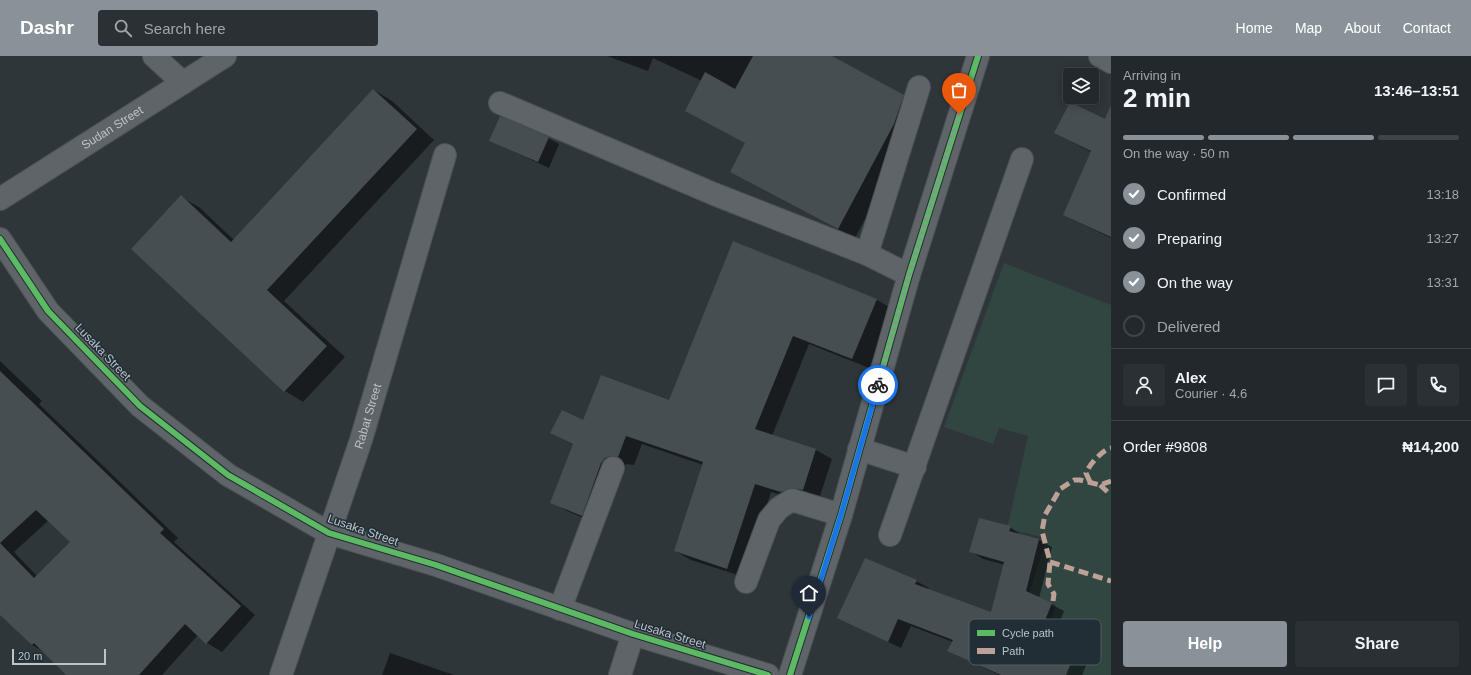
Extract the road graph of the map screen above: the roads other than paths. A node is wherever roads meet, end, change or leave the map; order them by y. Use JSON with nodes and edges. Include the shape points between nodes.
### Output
{"nodes":[{"id":1,"x":154,"y":56,"type":"edge"},
{"id":2,"x":225,"y":56,"type":"edge"},
{"id":3,"x":978,"y":56,"type":"edge"},
{"id":4,"x":1100,"y":56,"type":"edge"},
{"id":5,"x":1111,"y":62,"type":"edge"},
{"id":6,"x":183,"y":83,"type":"junction"},
{"id":7,"x":918,"y":87,"type":"dead end"},
{"id":8,"x":500,"y":103,"type":"dead end"},
{"id":9,"x":446,"y":154,"type":"dead end"},
{"id":10,"x":1022,"y":159,"type":"dead end"},
{"id":11,"x":0,"y":199,"type":"edge"},
{"id":12,"x":0,"y":240,"type":"edge"},
{"id":13,"x":867,"y":254,"type":"junction"},
{"id":14,"x":909,"y":275,"type":"junction"},
{"id":15,"x":859,"y":449,"type":"junction"},
{"id":16,"x":915,"y":466,"type":"junction"},
{"id":17,"x":614,"y":468,"type":"dead end"},
{"id":18,"x":841,"y":515,"type":"junction"},
{"id":19,"x":329,"y":532,"type":"junction"},
{"id":20,"x":890,"y":535,"type":"dead end"},
{"id":21,"x":746,"y":582,"type":"dead end"},
{"id":22,"x":560,"y":609,"type":"junction"},
{"id":23,"x":633,"y":634,"type":"junction"},
{"id":24,"x":281,"y":675,"type":"edge"},
{"id":25,"x":620,"y":675,"type":"edge"},
{"id":26,"x":768,"y":675,"type":"edge"},
{"id":27,"x":790,"y":675,"type":"edge"}],
"edges":[{"from":1,"to":6,"type":"street"},
{"from":2,"to":6,"type":"street","name":"Sudan Street"},
{"from":3,"to":14,"type":"street"},
{"from":4,"to":5,"type":"street"},
{"from":6,"to":11,"type":"street","name":"Sudan Street"},
{"from":7,"to":13,"type":"street"},
{"from":8,"to":13,"type":"street","via":[[714,194]]},
{"from":9,"to":19,"type":"street","name":"Rabat Street","via":[[361,440]]},
{"from":10,"to":16,"type":"street"},
{"from":12,"to":19,"type":"street","name":"Lusaka Street","via":[[48,311],[140,406],[228,475]]},
{"from":13,"to":14,"type":"street"},
{"from":14,"to":15,"type":"street"},
{"from":15,"to":16,"type":"street"},
{"from":15,"to":18,"type":"street"},
{"from":16,"to":20,"type":"street"},
{"from":17,"to":22,"type":"street"},
{"from":18,"to":21,"type":"street","via":[[792,500],[779,508],[770,520]]},
{"from":18,"to":27,"type":"street"},
{"from":19,"to":22,"type":"street","name":"Lusaka Street","via":[[436,565]]},
{"from":19,"to":24,"type":"street","name":"Rabat Street"},
{"from":22,"to":23,"type":"street","name":"Lusaka Street"},
{"from":23,"to":25,"type":"street"},
{"from":23,"to":26,"type":"street","name":"Lusaka Street"}]}
